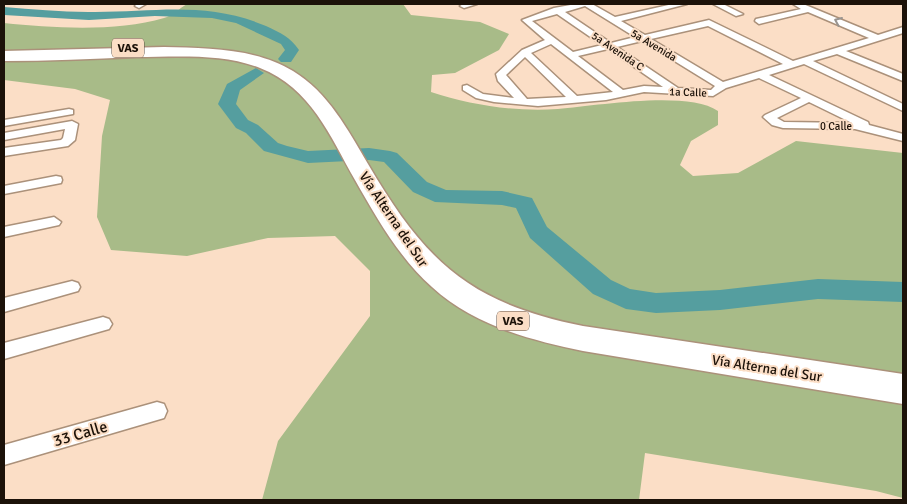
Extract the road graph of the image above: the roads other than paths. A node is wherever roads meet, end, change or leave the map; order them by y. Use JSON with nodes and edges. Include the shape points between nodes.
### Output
{"nodes":[{"id":1,"x":473,"y":4,"type":"edge"},
{"id":2,"x":586,"y":4,"type":"edge"},
{"id":3,"x":682,"y":4,"type":"edge"},
{"id":4,"x":717,"y":4,"type":"edge"},
{"id":5,"x":798,"y":4,"type":"edge"},
{"id":6,"x":464,"y":6,"type":"dead end"},
{"id":7,"x":809,"y":9,"type":"junction"},
{"id":8,"x":557,"y":10,"type":"junction"},
{"id":9,"x":739,"y":14,"type":"dead end"},
{"id":10,"x":614,"y":20,"type":"junction"},
{"id":11,"x":759,"y":21,"type":"dead end"},
{"id":12,"x":903,"y":30,"type":"edge"},
{"id":13,"x":643,"y":38,"type":"junction"},
{"id":14,"x":878,"y":38,"type":"junction"},
{"id":15,"x":552,"y":40,"type":"junction"},
{"id":16,"x":609,"y":46,"type":"junction"},
{"id":17,"x":836,"y":50,"type":"junction"},
{"id":18,"x":4,"y":52,"type":"edge"},
{"id":19,"x":525,"y":52,"type":"junction"},
{"id":20,"x":570,"y":54,"type":"junction"},
{"id":21,"x":4,"y":56,"type":"edge"},
{"id":22,"x":247,"y":56,"type":"junction"},
{"id":23,"x":804,"y":60,"type":"junction"},
{"id":24,"x":791,"y":64,"type":"junction"},
{"id":25,"x":758,"y":74,"type":"junction"},
{"id":26,"x":902,"y":77,"type":"edge"},
{"id":27,"x":722,"y":86,"type":"junction"},
{"id":28,"x":467,"y":88,"type":"dead end"},
{"id":29,"x":620,"y":93,"type":"junction"},
{"id":30,"x":678,"y":93,"type":"junction"},
{"id":31,"x":809,"y":98,"type":"junction"},
{"id":32,"x":574,"y":100,"type":"junction"},
{"id":33,"x":523,"y":101,"type":"junction"},
{"id":34,"x":903,"y":108,"type":"edge"},
{"id":35,"x":69,"y":112,"type":"dead end"},
{"id":36,"x":4,"y":123,"type":"edge"},
{"id":37,"x":874,"y":129,"type":"junction"},
{"id":38,"x":4,"y":136,"type":"edge"},
{"id":39,"x":903,"y":138,"type":"edge"},
{"id":40,"x":4,"y":152,"type":"edge"},
{"id":41,"x":56,"y":180,"type":"dead end"},
{"id":42,"x":4,"y":190,"type":"edge"},
{"id":43,"x":54,"y":222,"type":"dead end"},
{"id":44,"x":4,"y":232,"type":"edge"},
{"id":45,"x":72,"y":287,"type":"dead end"},
{"id":46,"x":4,"y":305,"type":"edge"},
{"id":47,"x":103,"y":324,"type":"dead end"},
{"id":48,"x":4,"y":350,"type":"edge"},
{"id":49,"x":779,"y":363,"type":"junction"},
{"id":50,"x":903,"y":373,"type":"edge"},
{"id":51,"x":903,"y":389,"type":"edge"},
{"id":52,"x":157,"y":411,"type":"dead end"},
{"id":53,"x":4,"y":455,"type":"edge"}],
"edges":[{"from":1,"to":6,"type":"street"},
{"from":2,"to":8,"type":"street"},
{"from":2,"to":10,"type":"street","name":"5a Avenida"},
{"from":3,"to":10,"type":"street"},
{"from":4,"to":9,"type":"street"},
{"from":5,"to":7,"type":"street"},
{"from":7,"to":11,"type":"street"},
{"from":14,"to":7,"type":"street","one_way":true},
{"from":8,"to":15,"type":"street","via":[[526,20]]},
{"from":8,"to":16,"type":"street","name":"5a Avenida C"},
{"from":10,"to":13,"type":"street","name":"5a Avenida"},
{"from":12,"to":14,"type":"street","name":"1a Calle"},
{"from":13,"to":16,"type":"street"},
{"from":13,"to":24,"type":"street","via":[[709,23]]},
{"from":13,"to":27,"type":"street","name":"5a Avenida"},
{"from":14,"to":17,"type":"street","name":"1a Calle"},
{"from":15,"to":19,"type":"street"},
{"from":15,"to":20,"type":"street"},
{"from":16,"to":20,"type":"street"},
{"from":16,"to":30,"type":"street","name":"5a Avenida C"},
{"from":17,"to":23,"type":"street","name":"1a Calle"},
{"from":17,"to":26,"type":"street"},
{"from":18,"to":22,"type":"highway","name":"Vía Alterna del Sur","number":"VAS","via":[[180,47],[223,50]]},
{"from":19,"to":32,"type":"street"},
{"from":19,"to":33,"type":"street","via":[[501,74]]},
{"from":20,"to":29,"type":"street"},
{"from":21,"to":22,"type":"highway","name":"Vía Alterna del Sur","number":"VAS","via":[[176,52]]},
{"from":22,"to":49,"type":"highway","name":"Vía Alterna del Sur","number":"VAS","via":[[295,75],[351,142],[420,248],[429,270],[447,286],[491,312],[554,334],[636,339]]},
{"from":23,"to":24,"type":"street","name":"1a Calle"},
{"from":23,"to":34,"type":"street"},
{"from":24,"to":25,"type":"street","name":"1a Calle"},
{"from":25,"to":27,"type":"street","name":"1a Calle"},
{"from":25,"to":31,"type":"street"},
{"from":27,"to":30,"type":"street","name":"1a Calle","via":[[713,93]]},
{"from":28,"to":33,"type":"street","name":"1a Calle","via":[[480,96]]},
{"from":29,"to":30,"type":"street","name":"1a Calle","via":[[644,90]]},
{"from":29,"to":32,"type":"street","name":"1a Calle"},
{"from":31,"to":37,"type":"street"},
{"from":31,"to":37,"type":"street","name":"0 Calle","via":[[769,117],[783,125]]},
{"from":32,"to":33,"type":"street","name":"1a Calle"},
{"from":35,"to":36,"type":"street"},
{"from":37,"to":39,"type":"street","name":"0 Calle"},
{"from":38,"to":40,"type":"street","via":[[72,124],[69,140],[64,143]]},
{"from":41,"to":42,"type":"street"},
{"from":43,"to":44,"type":"street"},
{"from":45,"to":46,"type":"street"},
{"from":47,"to":48,"type":"street"},
{"from":49,"to":50,"type":"highway","name":"Vía Alterna del Sur","number":"VAS"},
{"from":49,"to":51,"type":"highway","name":"Vía Alterna del Sur","number":"VAS"},
{"from":52,"to":53,"type":"street","name":"33 Calle"}]}
